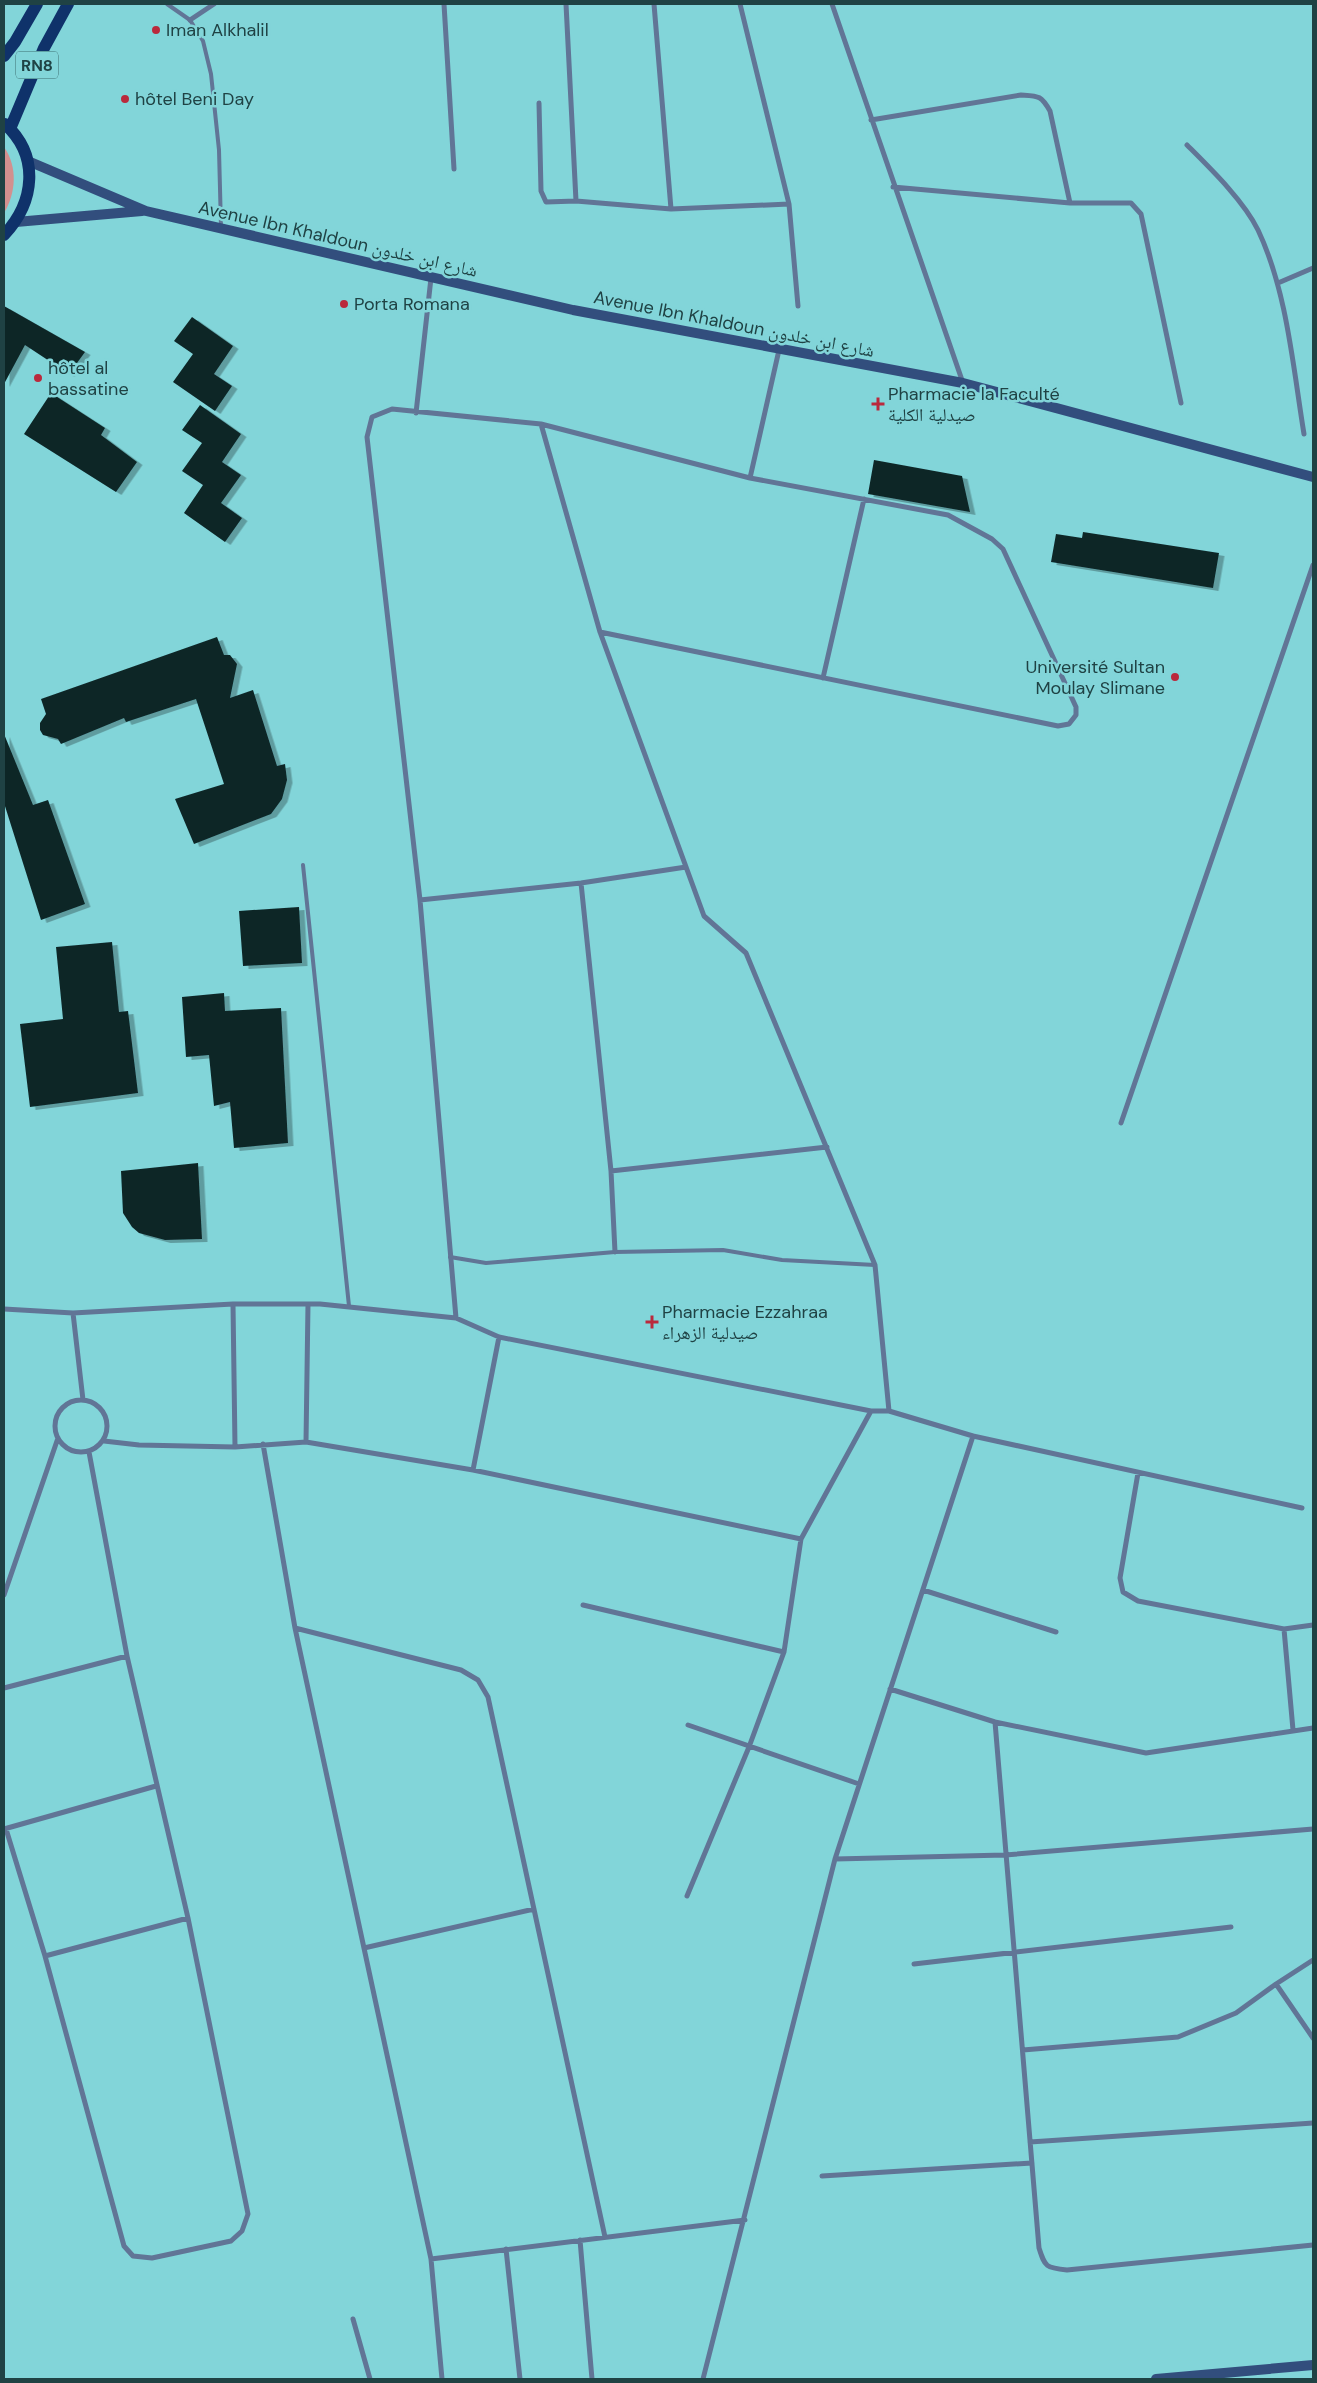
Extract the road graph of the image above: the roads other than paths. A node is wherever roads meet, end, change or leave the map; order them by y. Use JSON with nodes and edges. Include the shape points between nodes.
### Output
{"nodes":[{"id":1,"x":37,"y":4,"type":"edge"},
{"id":2,"x":68,"y":4,"type":"edge"},
{"id":3,"x":167,"y":4,"type":"edge"},
{"id":4,"x":214,"y":4,"type":"edge"},
{"id":5,"x":444,"y":4,"type":"edge"},
{"id":6,"x":566,"y":4,"type":"edge"},
{"id":7,"x":654,"y":4,"type":"edge"},
{"id":8,"x":740,"y":4,"type":"edge"},
{"id":9,"x":832,"y":4,"type":"edge"},
{"id":10,"x":190,"y":20,"type":"junction"},
{"id":11,"x":4,"y":56,"type":"edge"},
{"id":12,"x":539,"y":103,"type":"dead end"},
{"id":13,"x":871,"y":120,"type":"junction"},
{"id":14,"x":7,"y":125,"type":"edge"},
{"id":15,"x":1187,"y":145,"type":"dead end"},
{"id":16,"x":28,"y":161,"type":"junction"},
{"id":17,"x":454,"y":169,"type":"dead end"},
{"id":18,"x":893,"y":187,"type":"junction"},
{"id":19,"x":576,"y":201,"type":"junction"},
{"id":20,"x":1070,"y":203,"type":"junction"},
{"id":21,"x":789,"y":204,"type":"junction"},
{"id":22,"x":671,"y":209,"type":"junction"},
{"id":23,"x":146,"y":211,"type":"junction"},
{"id":24,"x":16,"y":222,"type":"junction"},
{"id":25,"x":221,"y":228,"type":"junction"},
{"id":26,"x":4,"y":235,"type":"edge"},
{"id":27,"x":1313,"y":268,"type":"edge"},
{"id":28,"x":431,"y":278,"type":"junction"},
{"id":29,"x":1278,"y":283,"type":"junction"},
{"id":30,"x":798,"y":306,"type":"dead end"},
{"id":31,"x":780,"y":350,"type":"junction"},
{"id":32,"x":963,"y":383,"type":"junction"},
{"id":33,"x":1181,"y":403,"type":"dead end"},
{"id":34,"x":416,"y":413,"type":"junction"},
{"id":35,"x":541,"y":424,"type":"junction"},
{"id":36,"x":1304,"y":434,"type":"dead end"},
{"id":37,"x":1313,"y":477,"type":"edge"},
{"id":38,"x":750,"y":478,"type":"junction"},
{"id":39,"x":864,"y":499,"type":"junction"},
{"id":40,"x":1313,"y":565,"type":"edge"},
{"id":41,"x":600,"y":632,"type":"junction"},
{"id":42,"x":823,"y":678,"type":"junction"},
{"id":43,"x":303,"y":866,"type":"dead end"},
{"id":44,"x":686,"y":867,"type":"junction"},
{"id":45,"x":582,"y":883,"type":"junction"},
{"id":46,"x":420,"y":900,"type":"junction"},
{"id":47,"x":1121,"y":1123,"type":"dead end"},
{"id":48,"x":826,"y":1147,"type":"junction"},
{"id":49,"x":611,"y":1171,"type":"junction"},
{"id":50,"x":615,"y":1252,"type":"junction"},
{"id":51,"x":450,"y":1257,"type":"junction"},
{"id":52,"x":875,"y":1265,"type":"junction"},
{"id":53,"x":233,"y":1304,"type":"junction"},
{"id":54,"x":308,"y":1304,"type":"junction"},
{"id":55,"x":349,"y":1306,"type":"junction"},
{"id":56,"x":4,"y":1310,"type":"edge"},
{"id":57,"x":74,"y":1313,"type":"junction"},
{"id":58,"x":456,"y":1318,"type":"junction"},
{"id":59,"x":499,"y":1337,"type":"junction"},
{"id":60,"x":83,"y":1400,"type":"junction"},
{"id":61,"x":871,"y":1411,"type":"junction"},
{"id":62,"x":889,"y":1411,"type":"junction"},
{"id":63,"x":973,"y":1436,"type":"junction"},
{"id":64,"x":58,"y":1438,"type":"junction"},
{"id":65,"x":104,"y":1441,"type":"junction"},
{"id":66,"x":306,"y":1442,"type":"junction"},
{"id":67,"x":262,"y":1444,"type":"junction"},
{"id":68,"x":235,"y":1447,"type":"junction"},
{"id":69,"x":89,"y":1452,"type":"junction"},
{"id":70,"x":473,"y":1470,"type":"junction"},
{"id":71,"x":1138,"y":1473,"type":"junction"},
{"id":72,"x":1302,"y":1508,"type":"dead end"},
{"id":73,"x":801,"y":1539,"type":"junction"},
{"id":74,"x":923,"y":1590,"type":"junction"},
{"id":75,"x":4,"y":1596,"type":"edge"},
{"id":76,"x":583,"y":1606,"type":"dead end"},
{"id":77,"x":1313,"y":1625,"type":"edge"},
{"id":78,"x":295,"y":1628,"type":"junction"},
{"id":79,"x":1284,"y":1629,"type":"junction"},
{"id":80,"x":1056,"y":1632,"type":"dead end"},
{"id":81,"x":784,"y":1652,"type":"junction"},
{"id":82,"x":127,"y":1656,"type":"junction"},
{"id":83,"x":4,"y":1688,"type":"edge"},
{"id":84,"x":890,"y":1689,"type":"junction"},
{"id":85,"x":995,"y":1722,"type":"junction"},
{"id":86,"x":688,"y":1725,"type":"dead end"},
{"id":87,"x":1313,"y":1728,"type":"edge"},
{"id":88,"x":1292,"y":1730,"type":"junction"},
{"id":89,"x":749,"y":1747,"type":"junction"},
{"id":90,"x":859,"y":1784,"type":"junction"},
{"id":91,"x":156,"y":1786,"type":"junction"},
{"id":92,"x":5,"y":1829,"type":"edge"},
{"id":93,"x":1313,"y":1829,"type":"edge"},
{"id":94,"x":1006,"y":1855,"type":"junction"},
{"id":95,"x":835,"y":1859,"type":"junction"},
{"id":96,"x":688,"y":1896,"type":"dead end"},
{"id":97,"x":534,"y":1908,"type":"junction"},
{"id":98,"x":188,"y":1918,"type":"junction"},
{"id":99,"x":1231,"y":1927,"type":"dead end"},
{"id":100,"x":364,"y":1948,"type":"junction"},
{"id":101,"x":1016,"y":1952,"type":"junction"},
{"id":102,"x":46,"y":1956,"type":"junction"},
{"id":103,"x":1313,"y":1960,"type":"edge"},
{"id":104,"x":914,"y":1964,"type":"dead end"},
{"id":105,"x":1276,"y":1984,"type":"junction"},
{"id":106,"x":1313,"y":2038,"type":"edge"},
{"id":107,"x":1023,"y":2050,"type":"junction"},
{"id":108,"x":1313,"y":2123,"type":"edge"},
{"id":109,"x":1030,"y":2142,"type":"junction"},
{"id":110,"x":1032,"y":2164,"type":"junction"},
{"id":111,"x":822,"y":2176,"type":"dead end"},
{"id":112,"x":745,"y":2220,"type":"junction"},
{"id":113,"x":605,"y":2237,"type":"junction"},
{"id":114,"x":580,"y":2240,"type":"junction"},
{"id":115,"x":1313,"y":2245,"type":"edge"},
{"id":116,"x":506,"y":2249,"type":"junction"},
{"id":117,"x":431,"y":2259,"type":"junction"},
{"id":118,"x":353,"y":2319,"type":"dead end"},
{"id":119,"x":1313,"y":2364,"type":"edge"},
{"id":120,"x":370,"y":2379,"type":"edge"},
{"id":121,"x":442,"y":2379,"type":"edge"},
{"id":122,"x":520,"y":2379,"type":"edge"},
{"id":123,"x":592,"y":2379,"type":"edge"},
{"id":124,"x":703,"y":2379,"type":"edge"},
{"id":125,"x":1156,"y":2379,"type":"edge"}],
"edges":[{"from":1,"to":11,"type":"main road","number":"RN8"},
{"from":2,"to":14,"type":"main road","number":"RN8"},
{"from":3,"to":10,"type":"lane"},
{"from":4,"to":10,"type":"street"},
{"from":5,"to":17,"type":"street"},
{"from":6,"to":19,"type":"street"},
{"from":7,"to":22,"type":"street"},
{"from":8,"to":21,"type":"street"},
{"from":9,"to":13,"type":"street"},
{"from":10,"to":25,"type":"lane","via":[[203,40],[211,74],[219,150]]},
{"from":12,"to":19,"type":"street","via":[[542,196],[546,202]]},
{"from":13,"to":18,"type":"street"},
{"from":13,"to":20,"type":"street","via":[[1021,94],[1037,96],[1044,100],[1050,111]]},
{"from":14,"to":16,"type":"main road","number":"RN8","via":[[21,144]]},
{"from":15,"to":29,"type":"street","via":[[1230,192],[1258,229]]},
{"from":16,"to":23,"type":"street"},
{"from":16,"to":24,"type":"main road","number":"RN8","via":[[27,196]]},
{"from":18,"to":20,"type":"street"},
{"from":18,"to":32,"type":"street"},
{"from":19,"to":22,"type":"street"},
{"from":20,"to":33,"type":"street","via":[[1131,203],[1141,214]]},
{"from":21,"to":22,"type":"street"},
{"from":21,"to":30,"type":"street"},
{"from":23,"to":24,"type":"street"},
{"from":23,"to":25,"type":"street","name":"Avenue Ibn Khaldoun شارع ابن خلدون"},
{"from":24,"to":26,"type":"main road","number":"RN8"},
{"from":25,"to":28,"type":"street","name":"Avenue Ibn Khaldoun شارع ابن خلدون"},
{"from":27,"to":29,"type":"street"},
{"from":28,"to":31,"type":"street","name":"Avenue Ibn Khaldoun شارع ابن خلدون","via":[[573,310]]},
{"from":28,"to":34,"type":"street"},
{"from":29,"to":36,"type":"street"},
{"from":31,"to":32,"type":"street","name":"Avenue Ibn Khaldoun شارع ابن خلدون"},
{"from":31,"to":38,"type":"street"},
{"from":32,"to":37,"type":"street","name":"Avenue Ibn Khaldoun شارع ابن خلدون"},
{"from":34,"to":35,"type":"street"},
{"from":34,"to":46,"type":"street","via":[[392,409],[381,411],[372,416],[367,437]]},
{"from":35,"to":38,"type":"street"},
{"from":35,"to":41,"type":"street"},
{"from":38,"to":39,"type":"street"},
{"from":39,"to":42,"type":"street"},
{"from":39,"to":42,"type":"street","via":[[948,515],[992,539],[1003,550],[1076,707],[1076,715],[1069,724],[1058,726]]},
{"from":40,"to":47,"type":"street"},
{"from":41,"to":42,"type":"street"},
{"from":41,"to":44,"type":"street"},
{"from":43,"to":55,"type":"lane"},
{"from":44,"to":45,"type":"street"},
{"from":44,"to":48,"type":"street","via":[[704,916],[746,953]]},
{"from":45,"to":46,"type":"street"},
{"from":45,"to":49,"type":"street"},
{"from":46,"to":51,"type":"street"},
{"from":48,"to":49,"type":"street"},
{"from":48,"to":52,"type":"street"},
{"from":49,"to":50,"type":"street"},
{"from":50,"to":51,"type":"lane","via":[[486,1263]]},
{"from":50,"to":52,"type":"lane","via":[[723,1250],[782,1260]]},
{"from":51,"to":58,"type":"street"},
{"from":52,"to":62,"type":"street"},
{"from":53,"to":54,"type":"street"},
{"from":53,"to":57,"type":"street"},
{"from":53,"to":68,"type":"street"},
{"from":54,"to":55,"type":"street"},
{"from":54,"to":66,"type":"street"},
{"from":55,"to":58,"type":"street"},
{"from":56,"to":57,"type":"street"},
{"from":57,"to":60,"type":"street"},
{"from":58,"to":59,"type":"street"},
{"from":59,"to":61,"type":"street"},
{"from":59,"to":70,"type":"street"},
{"from":60,"to":64,"type":"street","via":[[66,1404],[60,1411],[56,1420]]},
{"from":60,"to":65,"type":"street","via":[[100,1407],[105,1414],[107,1432]]},
{"from":61,"to":62,"type":"street"},
{"from":61,"to":73,"type":"street"},
{"from":62,"to":63,"type":"street"},
{"from":63,"to":71,"type":"street"},
{"from":63,"to":74,"type":"street"},
{"from":64,"to":69,"type":"street","via":[[71,1450]]},
{"from":64,"to":75,"type":"street"},
{"from":65,"to":68,"type":"street"},
{"from":65,"to":69,"type":"street"},
{"from":66,"to":67,"type":"street"},
{"from":66,"to":70,"type":"street"},
{"from":67,"to":68,"type":"street"},
{"from":67,"to":78,"type":"street"},
{"from":69,"to":82,"type":"street"},
{"from":70,"to":73,"type":"street"},
{"from":71,"to":72,"type":"street"},
{"from":71,"to":79,"type":"street","via":[[1120,1578],[1122,1592],[1138,1601]]},
{"from":73,"to":81,"type":"street"},
{"from":74,"to":80,"type":"street"},
{"from":74,"to":84,"type":"street"},
{"from":76,"to":81,"type":"street"},
{"from":77,"to":79,"type":"street"},
{"from":78,"to":97,"type":"street","via":[[461,1670],[478,1680],[488,1697]]},
{"from":78,"to":100,"type":"street"},
{"from":79,"to":88,"type":"street"},
{"from":81,"to":89,"type":"street"},
{"from":82,"to":83,"type":"street"},
{"from":82,"to":91,"type":"street"},
{"from":84,"to":85,"type":"street"},
{"from":84,"to":90,"type":"street"},
{"from":85,"to":88,"type":"street","via":[[1146,1753]]},
{"from":85,"to":94,"type":"street"},
{"from":86,"to":89,"type":"street"},
{"from":87,"to":88,"type":"street"},
{"from":89,"to":90,"type":"street"},
{"from":89,"to":96,"type":"street"},
{"from":90,"to":95,"type":"street"},
{"from":91,"to":92,"type":"street"},
{"from":91,"to":98,"type":"street"},
{"from":92,"to":102,"type":"street"},
{"from":93,"to":94,"type":"street"},
{"from":94,"to":95,"type":"street"},
{"from":94,"to":101,"type":"street"},
{"from":95,"to":112,"type":"street"},
{"from":97,"to":100,"type":"street"},
{"from":97,"to":113,"type":"street"},
{"from":98,"to":102,"type":"street"},
{"from":98,"to":102,"type":"street","via":[[248,2214],[242,2231],[231,2241],[152,2258],[133,2256],[124,2246]]},
{"from":99,"to":101,"type":"street"},
{"from":100,"to":117,"type":"street"},
{"from":101,"to":104,"type":"street"},
{"from":101,"to":107,"type":"street"},
{"from":103,"to":105,"type":"street"},
{"from":105,"to":106,"type":"street"},
{"from":105,"to":107,"type":"street","via":[[1236,2013],[1178,2037]]},
{"from":107,"to":109,"type":"street"},
{"from":108,"to":109,"type":"street"},
{"from":109,"to":110,"type":"street"},
{"from":110,"to":111,"type":"street"},
{"from":110,"to":115,"type":"street","via":[[1039,2248],[1044,2264],[1050,2269]]},
{"from":112,"to":113,"type":"street"},
{"from":112,"to":124,"type":"street"},
{"from":113,"to":114,"type":"street"},
{"from":114,"to":116,"type":"street"},
{"from":114,"to":123,"type":"street"},
{"from":116,"to":117,"type":"street"},
{"from":116,"to":122,"type":"street"},
{"from":117,"to":121,"type":"street"},
{"from":118,"to":120,"type":"street"},
{"from":119,"to":125,"type":"street"}]}
